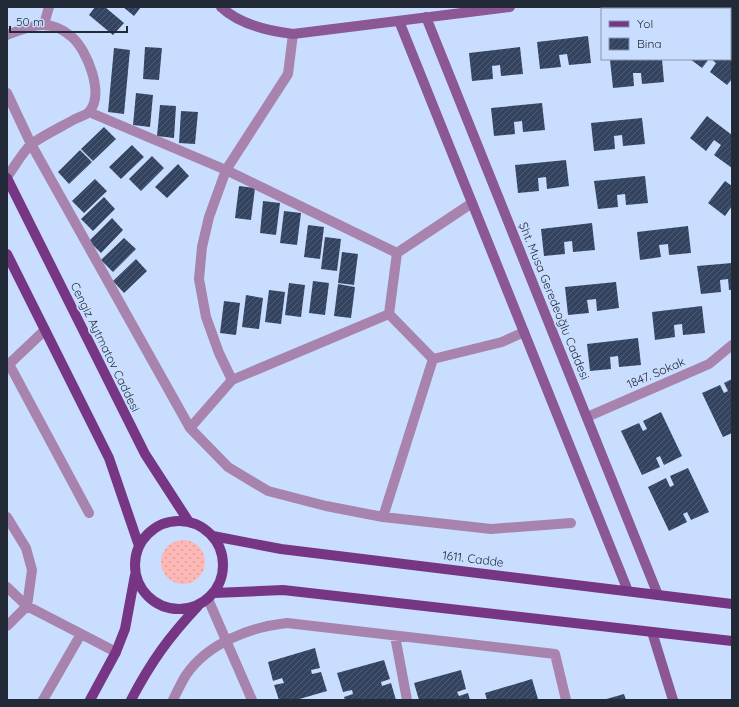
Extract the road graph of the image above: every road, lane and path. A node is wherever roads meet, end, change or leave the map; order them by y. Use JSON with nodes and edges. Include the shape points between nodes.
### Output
{"nodes":[{"id":1,"x":49,"y":7,"type":"edge"},
{"id":2,"x":220,"y":7,"type":"edge"},
{"id":3,"x":510,"y":7,"type":"edge"},
{"id":4,"x":463,"y":9,"type":"edge"},
{"id":5,"x":426,"y":17,"type":"junction"},
{"id":6,"x":399,"y":21,"type":"junction"},
{"id":7,"x":44,"y":24,"type":"junction"},
{"id":8,"x":293,"y":34,"type":"junction"},
{"id":9,"x":7,"y":35,"type":"edge"},
{"id":10,"x":7,"y":93,"type":"edge"},
{"id":11,"x":89,"y":112,"type":"junction"},
{"id":12,"x":31,"y":144,"type":"junction"},
{"id":13,"x":226,"y":170,"type":"junction"},
{"id":14,"x":7,"y":177,"type":"edge"},
{"id":15,"x":472,"y":203,"type":"junction"},
{"id":16,"x":397,"y":253,"type":"junction"},
{"id":17,"x":7,"y":254,"type":"edge"},
{"id":18,"x":389,"y":314,"type":"junction"},
{"id":19,"x":45,"y":330,"type":"junction"},
{"id":20,"x":524,"y":332,"type":"junction"},
{"id":21,"x":732,"y":345,"type":"edge"},
{"id":22,"x":433,"y":359,"type":"junction"},
{"id":23,"x":8,"y":365,"type":"edge"},
{"id":24,"x":232,"y":380,"type":"junction"},
{"id":25,"x":587,"y":417,"type":"junction"},
{"id":26,"x":190,"y":428,"type":"junction"},
{"id":27,"x":89,"y":512,"type":"dead end"},
{"id":28,"x":7,"y":517,"type":"edge"},
{"id":29,"x":383,"y":517,"type":"junction"},
{"id":30,"x":189,"y":522,"type":"junction"},
{"id":31,"x":571,"y":523,"type":"dead end"},
{"id":32,"x":213,"y":536,"type":"junction"},
{"id":33,"x":139,"y":546,"type":"junction"},
{"id":34,"x":136,"y":573,"type":"junction"},
{"id":35,"x":7,"y":587,"type":"edge"},
{"id":36,"x":628,"y":591,"type":"junction"},
{"id":37,"x":658,"y":595,"type":"junction"},
{"id":38,"x":211,"y":596,"type":"junction"},
{"id":39,"x":732,"y":604,"type":"edge"},
{"id":40,"x":199,"y":605,"type":"junction"},
{"id":41,"x":28,"y":606,"type":"junction"},
{"id":42,"x":7,"y":626,"type":"edge"},
{"id":43,"x":652,"y":632,"type":"junction"},
{"id":44,"x":81,"y":634,"type":"junction"},
{"id":45,"x":395,"y":636,"type":"junction"},
{"id":46,"x":226,"y":641,"type":"junction"},
{"id":47,"x":732,"y":641,"type":"edge"},
{"id":48,"x":116,"y":652,"type":"junction"},
{"id":49,"x":43,"y":700,"type":"edge"},
{"id":50,"x":90,"y":700,"type":"edge"},
{"id":51,"x":130,"y":700,"type":"edge"},
{"id":52,"x":173,"y":700,"type":"edge"},
{"id":53,"x":252,"y":700,"type":"edge"},
{"id":54,"x":407,"y":700,"type":"edge"},
{"id":55,"x":566,"y":700,"type":"edge"},
{"id":56,"x":673,"y":700,"type":"edge"}],
"edges":[{"from":1,"to":7,"type":"street"},
{"from":2,"to":8,"type":"street","via":[[252,25]]},
{"from":3,"to":4,"type":"street"},
{"from":4,"to":5,"type":"street"},
{"from":5,"to":6,"type":"street"},
{"from":5,"to":25,"type":"street","name":"Şht. Musa Geredeoğlu Caddesi"},
{"from":6,"to":8,"type":"street"},
{"from":6,"to":15,"type":"street"},
{"from":7,"to":9,"type":"street","via":[[34,24]]},
{"from":7,"to":11,"type":"street","via":[[72,36],[86,54],[94,82],[94,99]]},
{"from":8,"to":13,"type":"street","via":[[288,74]]},
{"from":10,"to":12,"type":"street"},
{"from":11,"to":12,"type":"street"},
{"from":11,"to":13,"type":"street"},
{"from":12,"to":14,"type":"street"},
{"from":12,"to":26,"type":"street"},
{"from":13,"to":16,"type":"street"},
{"from":13,"to":24,"type":"street","via":[[209,217],[202,247],[199,280],[206,317]]},
{"from":14,"to":30,"type":"main road","name":"Cengiz Aytmatov Caddesi","via":[[140,446]]},
{"from":15,"to":16,"type":"street"},
{"from":15,"to":20,"type":"street"},
{"from":16,"to":18,"type":"street"},
{"from":17,"to":19,"type":"main road"},
{"from":18,"to":22,"type":"street"},
{"from":18,"to":24,"type":"street"},
{"from":19,"to":23,"type":"street"},
{"from":19,"to":33,"type":"main road","via":[[109,458]]},
{"from":20,"to":22,"type":"street","via":[[502,342]]},
{"from":20,"to":36,"type":"street"},
{"from":21,"to":25,"type":"street","name":"1847. Sokak","via":[[709,364]]},
{"from":22,"to":29,"type":"street"},
{"from":23,"to":27,"type":"street"},
{"from":24,"to":26,"type":"street"},
{"from":25,"to":37,"type":"street","name":"Şht. Musa Geredeoğlu Caddesi"},
{"from":26,"to":29,"type":"street","via":[[228,467],[268,491]]},
{"from":28,"to":41,"type":"street","via":[[26,548],[32,570]]},
{"from":29,"to":31,"type":"street","via":[[491,528]]},
{"from":30,"to":32,"type":"main road","via":[[202,527]]},
{"from":30,"to":33,"type":"main road","via":[[175,521],[157,525]]},
{"from":32,"to":36,"type":"main road","name":"1611. Cadde","via":[[280,549]]},
{"from":32,"to":38,"type":"main road","via":[[223,557],[223,573]]},
{"from":33,"to":34,"type":"main road","via":[[135,559]]},
{"from":34,"to":40,"type":"main road","via":[[141,588],[151,599],[163,606],[171,609]]},
{"from":34,"to":48,"type":"main road","via":[[125,629]]},
{"from":35,"to":41,"type":"street"},
{"from":36,"to":37,"type":"main road","name":"1611. Cadde"},
{"from":37,"to":39,"type":"main road","name":"1611. Cadde"},
{"from":38,"to":40,"type":"main road"},
{"from":38,"to":43,"type":"main road","via":[[283,590]]},
{"from":38,"to":46,"type":"street"},
{"from":40,"to":51,"type":"main road","via":[[158,652]]},
{"from":41,"to":42,"type":"street"},
{"from":41,"to":44,"type":"street"},
{"from":43,"to":47,"type":"main road"},
{"from":43,"to":56,"type":"street"},
{"from":44,"to":48,"type":"street"},
{"from":44,"to":49,"type":"street"},
{"from":45,"to":46,"type":"street","via":[[287,624],[267,626]]},
{"from":45,"to":54,"type":"street"},
{"from":45,"to":55,"type":"street","via":[[555,654]]},
{"from":46,"to":52,"type":"street","via":[[204,656],[186,675]]},
{"from":46,"to":53,"type":"street"},
{"from":48,"to":50,"type":"main road"}]}
